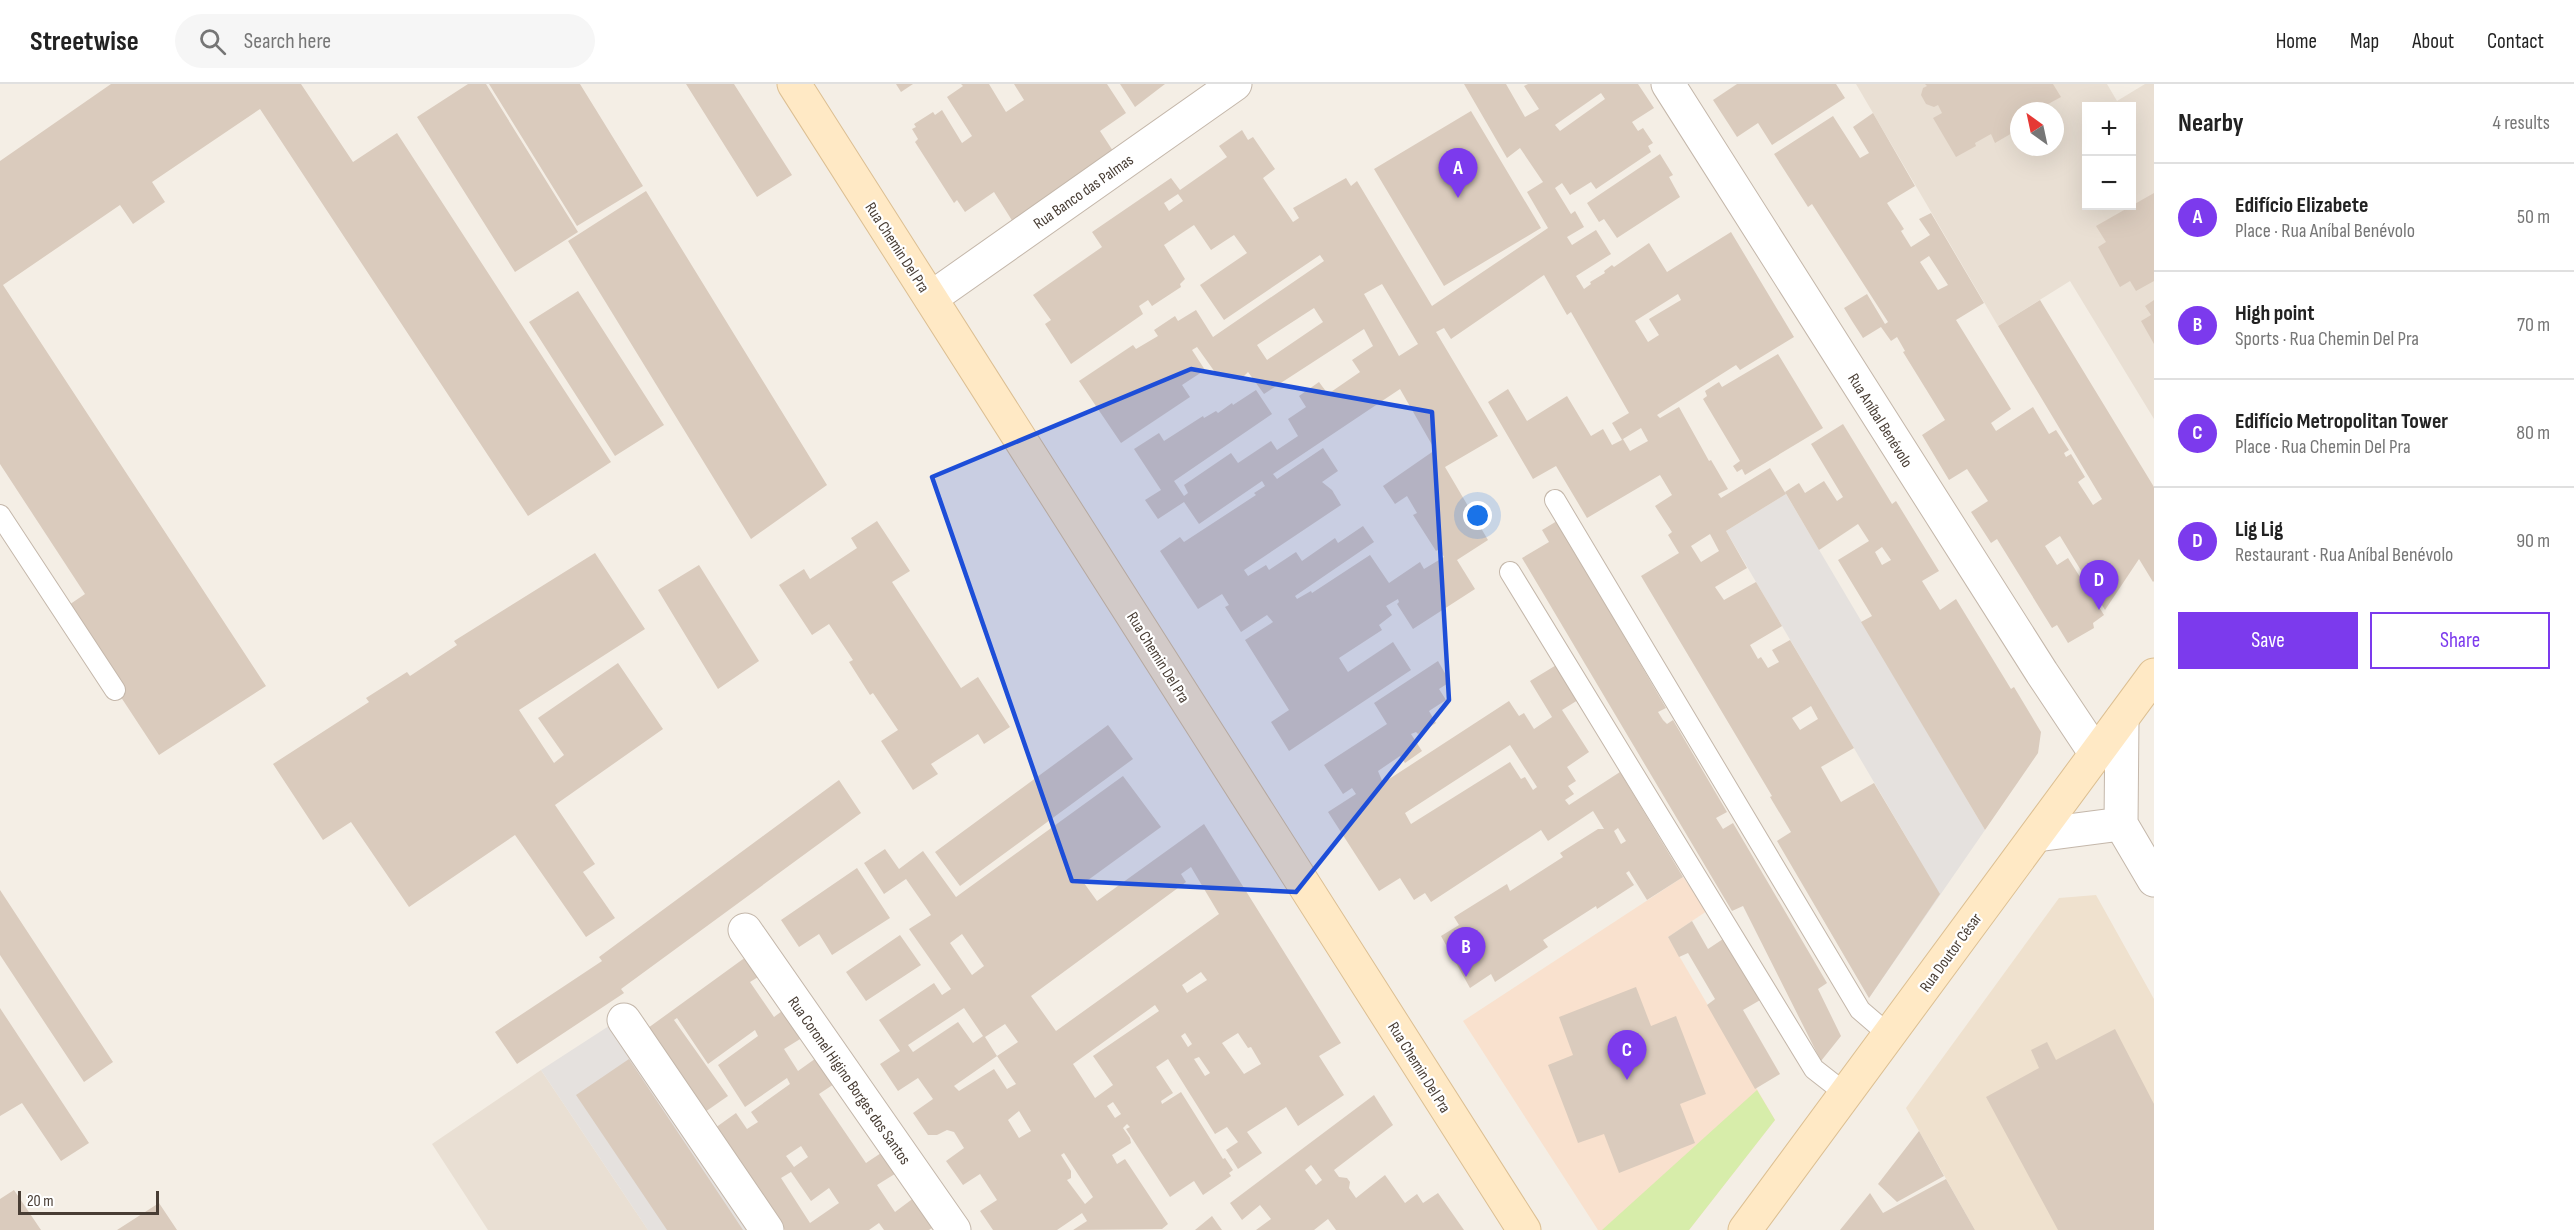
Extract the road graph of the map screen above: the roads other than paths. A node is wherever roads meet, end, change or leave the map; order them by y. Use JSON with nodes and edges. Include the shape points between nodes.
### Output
{"nodes":[{"id":1,"x":794,"y":84,"type":"edge"},
{"id":2,"x":1235,"y":84,"type":"edge"},
{"id":3,"x":1668,"y":84,"type":"edge"},
{"id":4,"x":931,"y":298,"type":"junction"},
{"id":5,"x":1555,"y":500,"type":"dead end"},
{"id":6,"x":0,"y":515,"type":"edge"},
{"id":7,"x":1510,"y":572,"type":"dead end"},
{"id":8,"x":2154,"y":675,"type":"edge"},
{"id":9,"x":115,"y":690,"type":"dead end"},
{"id":10,"x":2122,"y":719,"type":"junction"},
{"id":11,"x":2096,"y":754,"type":"junction"},
{"id":12,"x":2121,"y":824,"type":"junction"},
{"id":13,"x":2037,"y":836,"type":"junction"},
{"id":14,"x":2154,"y":880,"type":"edge"},
{"id":15,"x":745,"y":930,"type":"dead end"},
{"id":16,"x":624,"y":1020,"type":"dead end"},
{"id":17,"x":1889,"y":1035,"type":"junction"},
{"id":18,"x":1846,"y":1094,"type":"junction"},
{"id":19,"x":767,"y":1230,"type":"edge"},
{"id":20,"x":954,"y":1230,"type":"edge"},
{"id":21,"x":1524,"y":1230,"type":"edge"},
{"id":22,"x":1745,"y":1230,"type":"edge"}],
"edges":[{"from":1,"to":4,"type":"street","name":"Rua Chemin Del Pra"},
{"from":2,"to":4,"type":"street","name":"Rua Banco das Palmas"},
{"from":3,"to":11,"type":"street","name":"Rua Aníbal Benévolo"},
{"from":4,"to":21,"type":"street","name":"Rua Chemin Del Pra"},
{"from":5,"to":17,"type":"lane","via":[[1860,1010]]},
{"from":6,"to":9,"type":"lane"},
{"from":7,"to":18,"type":"lane","via":[[1814,1069]]},
{"from":8,"to":10,"type":"street","name":"Rua Doutor César"},
{"from":10,"to":11,"type":"street","name":"Rua Doutor César"},
{"from":10,"to":12,"type":"street"},
{"from":11,"to":13,"type":"street","name":"Rua Doutor César"},
{"from":12,"to":13,"type":"street"},
{"from":12,"to":14,"type":"street"},
{"from":13,"to":17,"type":"street","name":"Rua Doutor César"},
{"from":15,"to":20,"type":"street","name":"Rua Coronel Higino Borges dos Santos"},
{"from":16,"to":19,"type":"street"},
{"from":17,"to":18,"type":"street","name":"Rua Doutor César"},
{"from":18,"to":22,"type":"street","name":"Rua Doutor César"}]}
